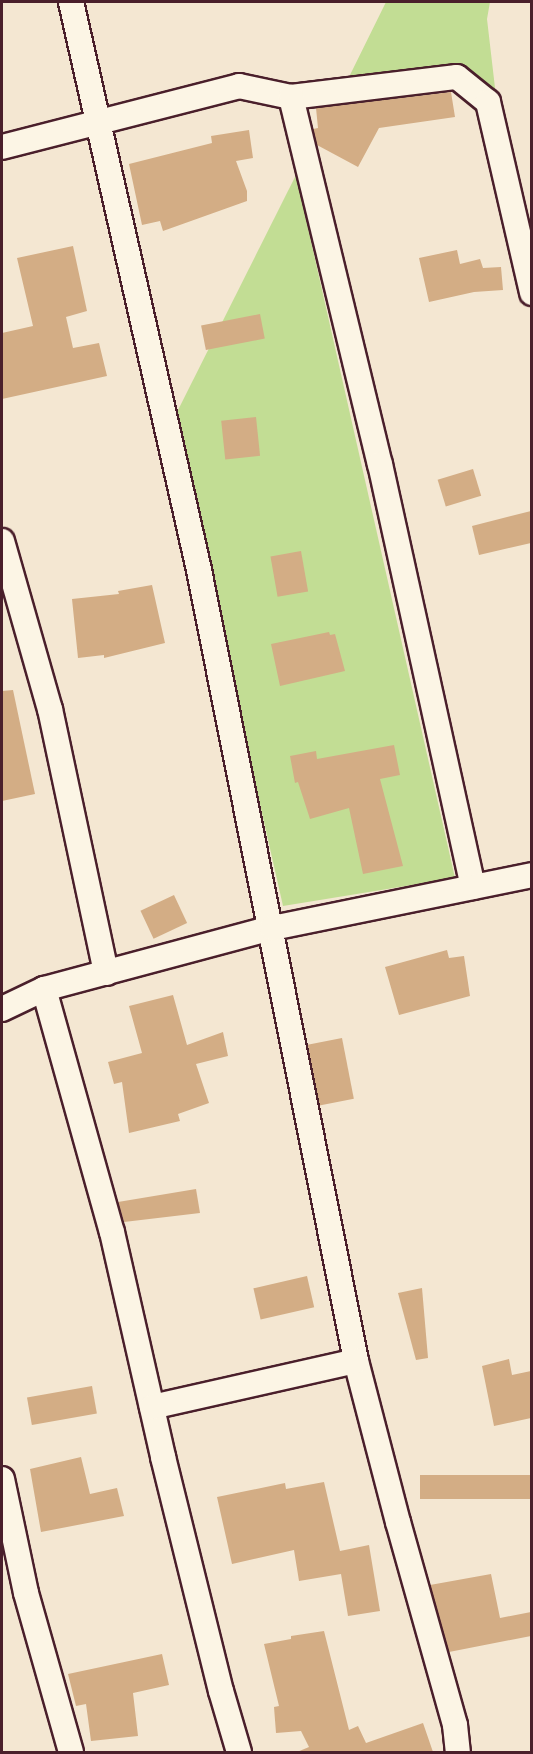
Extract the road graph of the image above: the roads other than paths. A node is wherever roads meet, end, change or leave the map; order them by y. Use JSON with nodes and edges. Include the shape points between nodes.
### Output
{"nodes":[{"id":1,"x":71,"y":2,"type":"edge"},
{"id":2,"x":291,"y":97,"type":"junction"},
{"id":3,"x":99,"y":123,"type":"junction"},
{"id":4,"x":2,"y":147,"type":"edge"},
{"id":5,"x":531,"y":293,"type":"edge"},
{"id":6,"x":2,"y":541,"type":"edge"},
{"id":7,"x":531,"y":875,"type":"edge"},
{"id":8,"x":473,"y":887,"type":"junction"},
{"id":9,"x":272,"y":928,"type":"junction"},
{"id":10,"x":106,"y":973,"type":"junction"},
{"id":11,"x":44,"y":989,"type":"junction"},
{"id":12,"x":2,"y":1008,"type":"edge"},
{"id":13,"x":356,"y":1361,"type":"junction"},
{"id":14,"x":152,"y":1407,"type":"junction"},
{"id":15,"x":2,"y":1479,"type":"edge"},
{"id":16,"x":71,"y":1752,"type":"edge"},
{"id":17,"x":239,"y":1752,"type":"edge"},
{"id":18,"x":458,"y":1752,"type":"edge"}],
"edges":[{"from":1,"to":3,"type":"street"},
{"from":2,"to":3,"type":"street","via":[[239,86]]},
{"from":2,"to":5,"type":"street","via":[[458,77],[488,102]]},
{"from":2,"to":8,"type":"street","via":[[380,464]]},
{"from":3,"to":4,"type":"street"},
{"from":3,"to":9,"type":"street","via":[[199,570]]},
{"from":6,"to":10,"type":"street","via":[[51,709]]},
{"from":7,"to":8,"type":"street"},
{"from":8,"to":9,"type":"street"},
{"from":9,"to":10,"type":"street"},
{"from":9,"to":13,"type":"street"},
{"from":10,"to":11,"type":"street"},
{"from":11,"to":12,"type":"street"},
{"from":11,"to":14,"type":"street","via":[[112,1232]]},
{"from":13,"to":14,"type":"street"},
{"from":13,"to":18,"type":"street","via":[[455,1725]]},
{"from":14,"to":17,"type":"street"},
{"from":15,"to":16,"type":"street","via":[[26,1593]]}]}
